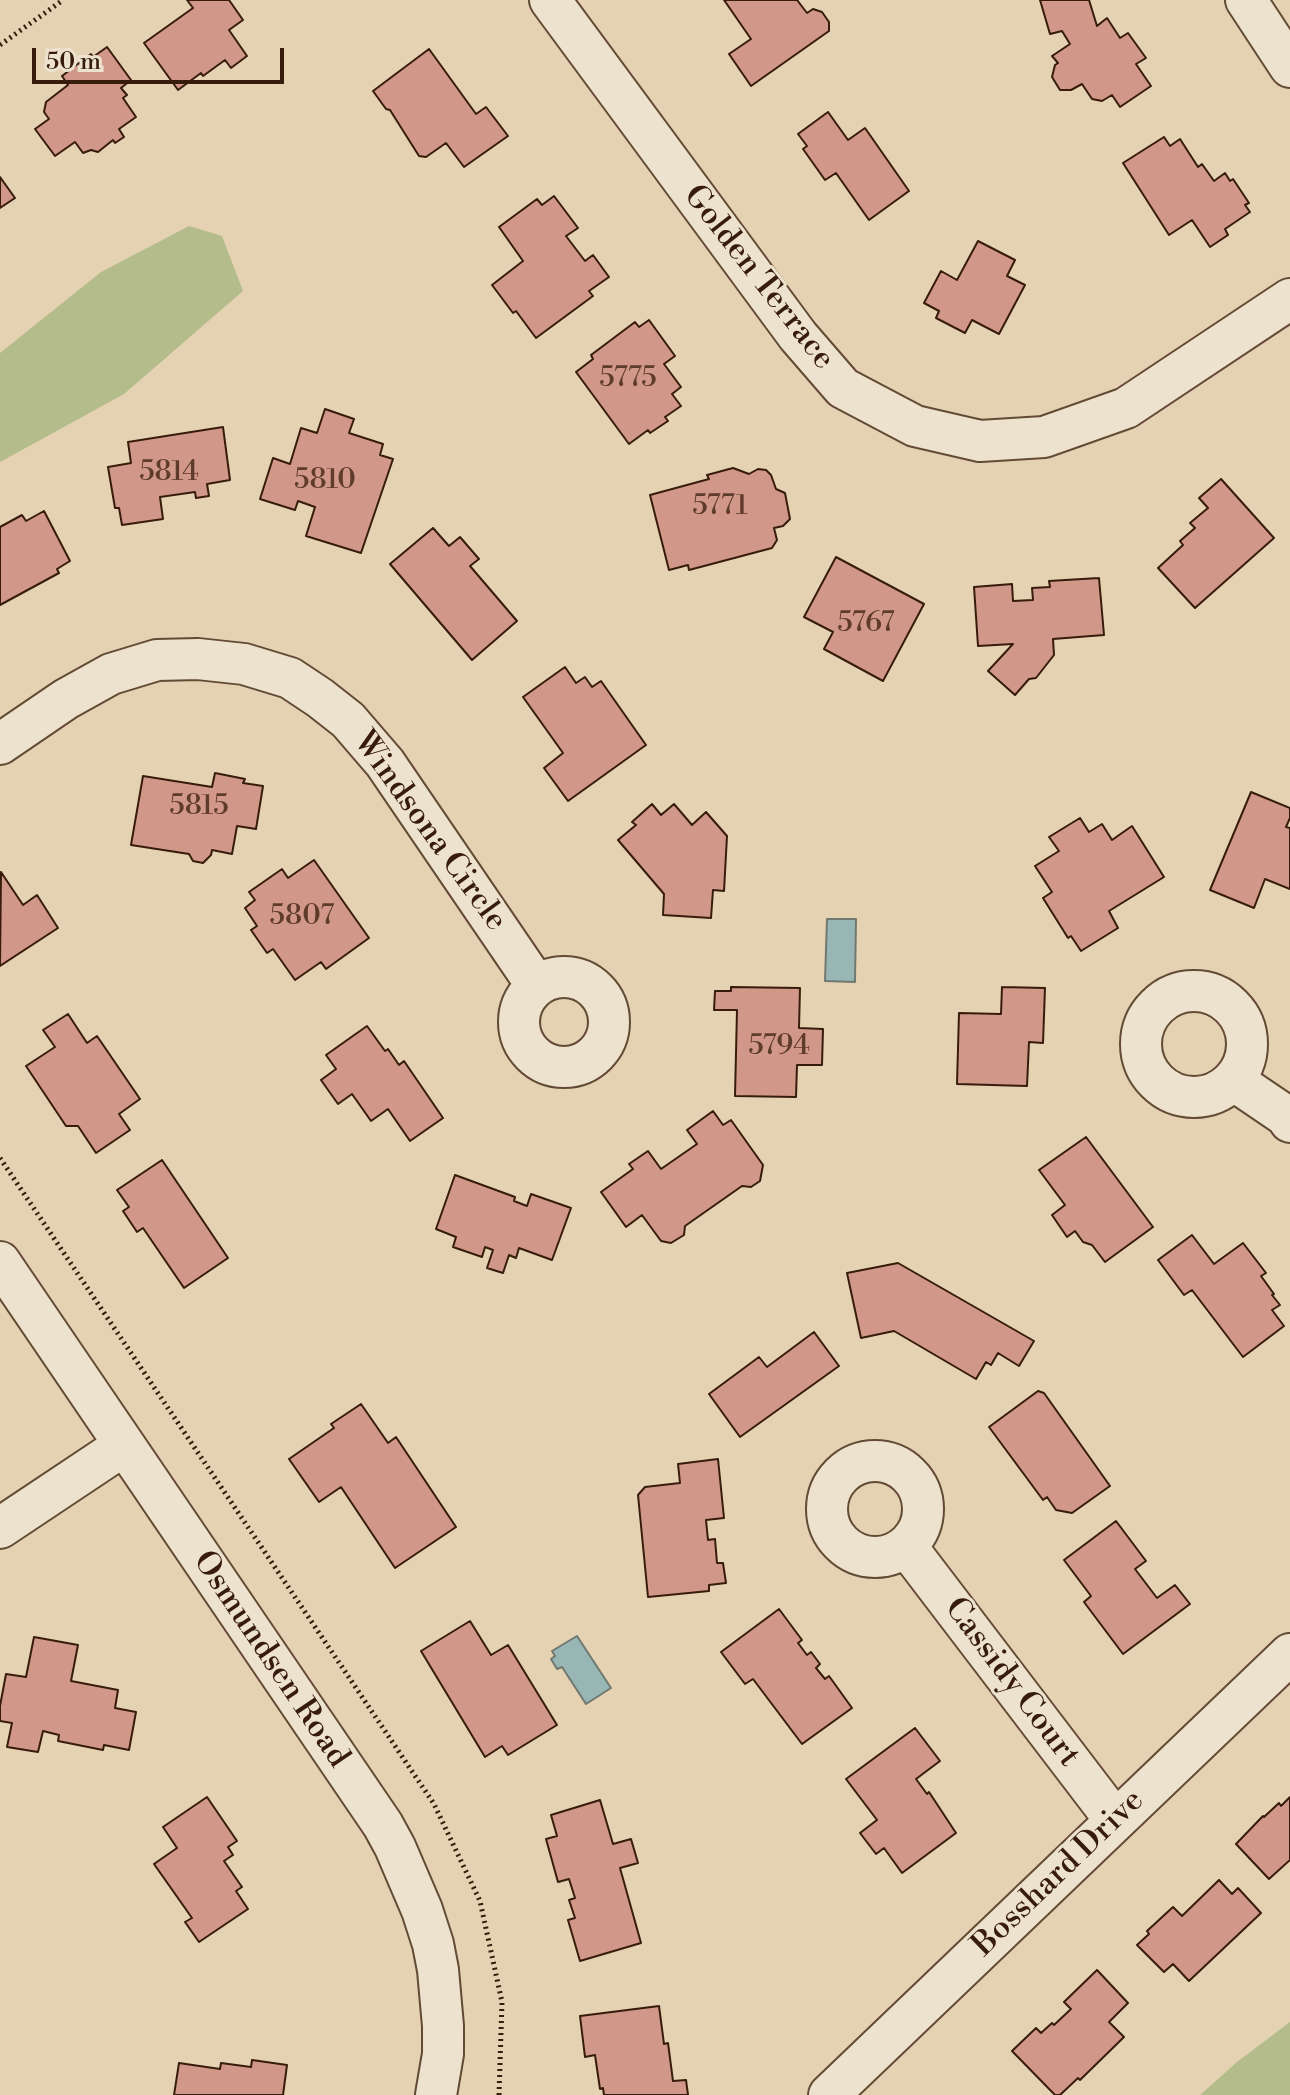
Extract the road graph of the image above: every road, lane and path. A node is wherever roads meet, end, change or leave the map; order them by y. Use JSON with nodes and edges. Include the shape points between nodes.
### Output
{"nodes":[{"id":1,"x":63,"y":0,"type":"edge"},
{"id":2,"x":550,"y":0,"type":"edge"},
{"id":3,"x":1246,"y":0,"type":"edge"},
{"id":4,"x":0,"y":45,"type":"edge"},
{"id":5,"x":1290,"y":67,"type":"edge"},
{"id":6,"x":1290,"y":299,"type":"edge"},
{"id":7,"x":0,"y":744,"type":"edge"},
{"id":8,"x":537,"y":986,"type":"dead end"},
{"id":9,"x":1233,"y":1080,"type":"dead end"},
{"id":10,"x":1290,"y":1122,"type":"edge"},
{"id":11,"x":0,"y":1158,"type":"edge"},
{"id":12,"x":0,"y":1262,"type":"edge"},
{"id":13,"x":123,"y":1446,"type":"junction"},
{"id":14,"x":0,"y":1528,"type":"edge"},
{"id":15,"x":906,"y":1546,"type":"dead end"},
{"id":16,"x":1290,"y":1654,"type":"edge"},
{"id":17,"x":1115,"y":1820,"type":"junction"},
{"id":18,"x":436,"y":2095,"type":"edge"},
{"id":19,"x":499,"y":2095,"type":"edge"},
{"id":20,"x":829,"y":2095,"type":"edge"}],
"edges":[{"from":1,"to":4,"type":"path"},
{"from":2,"to":6,"type":"street","name":"Golden Terrace","via":[[798,336],[843,388],[915,426],[980,441],[1044,437],[1126,408]]},
{"from":3,"to":5,"type":"street"},
{"from":7,"to":8,"type":"street","name":"Windsona Circle","via":[[111,674],[157,660],[244,664],[290,678],[348,720],[385,763]]},
{"from":9,"to":10,"type":"street"},
{"from":11,"to":19,"type":"path","via":[[434,1804],[480,1901],[502,2002]]},
{"from":12,"to":13,"type":"street","name":"Osmundsen Road"},
{"from":13,"to":14,"type":"street"},
{"from":13,"to":18,"type":"street","name":"Osmundsen Road","via":[[401,1858],[438,1970],[443,2054]]},
{"from":15,"to":17,"type":"street","name":"Cassidy Court"},
{"from":16,"to":17,"type":"street","name":"Bosshard Drive"},
{"from":17,"to":20,"type":"street","name":"Bosshard Drive"}]}
